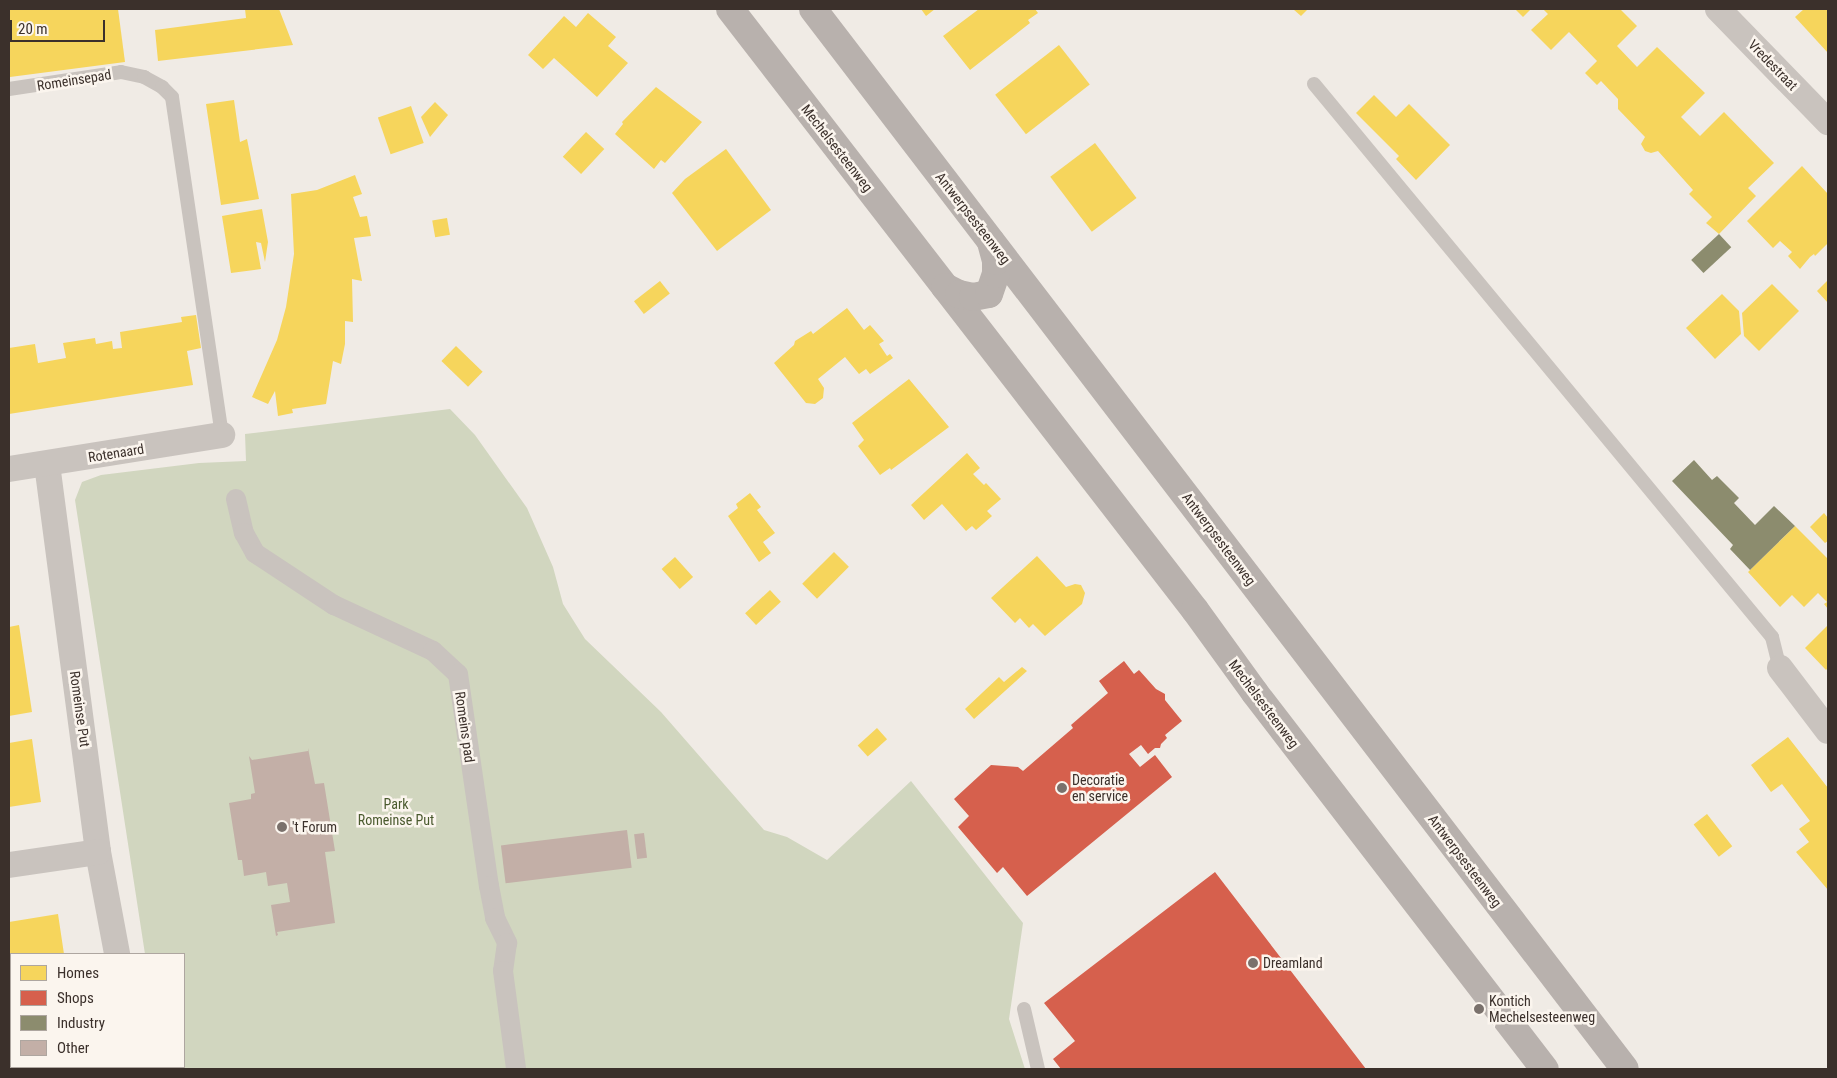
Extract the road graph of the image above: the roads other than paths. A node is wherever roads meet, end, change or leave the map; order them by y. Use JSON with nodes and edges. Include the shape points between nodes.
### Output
{"nodes":[{"id":1,"x":730,"y":9,"type":"edge"},
{"id":2,"x":813,"y":9,"type":"edge"},
{"id":3,"x":1718,"y":9,"type":"edge"},
{"id":4,"x":1314,"y":84,"type":"dead end"},
{"id":5,"x":9,"y":89,"type":"edge"},
{"id":6,"x":1828,"y":122,"type":"edge"},
{"id":7,"x":990,"y":241,"type":"junction"},
{"id":8,"x":945,"y":287,"type":"junction"},
{"id":9,"x":989,"y":294,"type":"junction"},
{"id":10,"x":1031,"y":294,"type":"junction"},
{"id":11,"x":984,"y":338,"type":"junction"},
{"id":12,"x":222,"y":435,"type":"joint"},
{"id":13,"x":47,"y":464,"type":"junction"},
{"id":14,"x":9,"y":469,"type":"edge"},
{"id":15,"x":236,"y":498,"type":"dead end"},
{"id":16,"x":1780,"y":668,"type":"joint"},
{"id":17,"x":1828,"y":731,"type":"edge"},
{"id":18,"x":98,"y":852,"type":"junction"},
{"id":19,"x":9,"y":864,"type":"edge"},
{"id":20,"x":117,"y":953,"type":"edge"},
{"id":21,"x":1024,"y":1009,"type":"dead end"},
{"id":22,"x":516,"y":1069,"type":"edge"},
{"id":23,"x":1038,"y":1069,"type":"edge"},
{"id":24,"x":1545,"y":1069,"type":"edge"},
{"id":25,"x":1625,"y":1069,"type":"edge"}],
"edges":[{"from":1,"to":8,"type":"main road","name":"Mechelsesteenweg"},
{"from":2,"to":7,"type":"main road","name":"Antwerpsesteenweg"},
{"from":3,"to":6,"type":"street","name":"Vredestraat"},
{"from":4,"to":16,"type":"lane","via":[[1772,637]]},
{"from":5,"to":12,"type":"lane","name":"Romeinsepad","via":[[121,72],[144,77],[172,97]]},
{"from":7,"to":9,"type":"main road","via":[[996,274]]},
{"from":7,"to":10,"type":"main road","name":"Antwerpsesteenweg"},
{"from":8,"to":9,"type":"main road","via":[[973,297]]},
{"from":8,"to":11,"type":"main road","name":"Mechelsesteenweg"},
{"from":9,"to":10,"type":"main road","via":[[1013,291]]},
{"from":9,"to":11,"type":"main road","via":[[983,306]]},
{"from":10,"to":25,"type":"main road","name":"Antwerpsesteenweg"},
{"from":11,"to":24,"type":"main road","name":"Mechelsesteenweg"},
{"from":12,"to":13,"type":"street","name":"Rotenaard"},
{"from":13,"to":14,"type":"street","name":"Rotenaard"},
{"from":13,"to":18,"type":"street","name":"Romeinse Put"},
{"from":15,"to":22,"type":"street","name":"Romeins pad","via":[[244,533],[255,553],[334,605],[433,651],[458,674],[489,886],[495,918],[507,944],[503,971]]},
{"from":16,"to":17,"type":"street"},
{"from":18,"to":19,"type":"street"},
{"from":18,"to":20,"type":"street","name":"Romeinse Put"},
{"from":21,"to":23,"type":"lane"}]}
